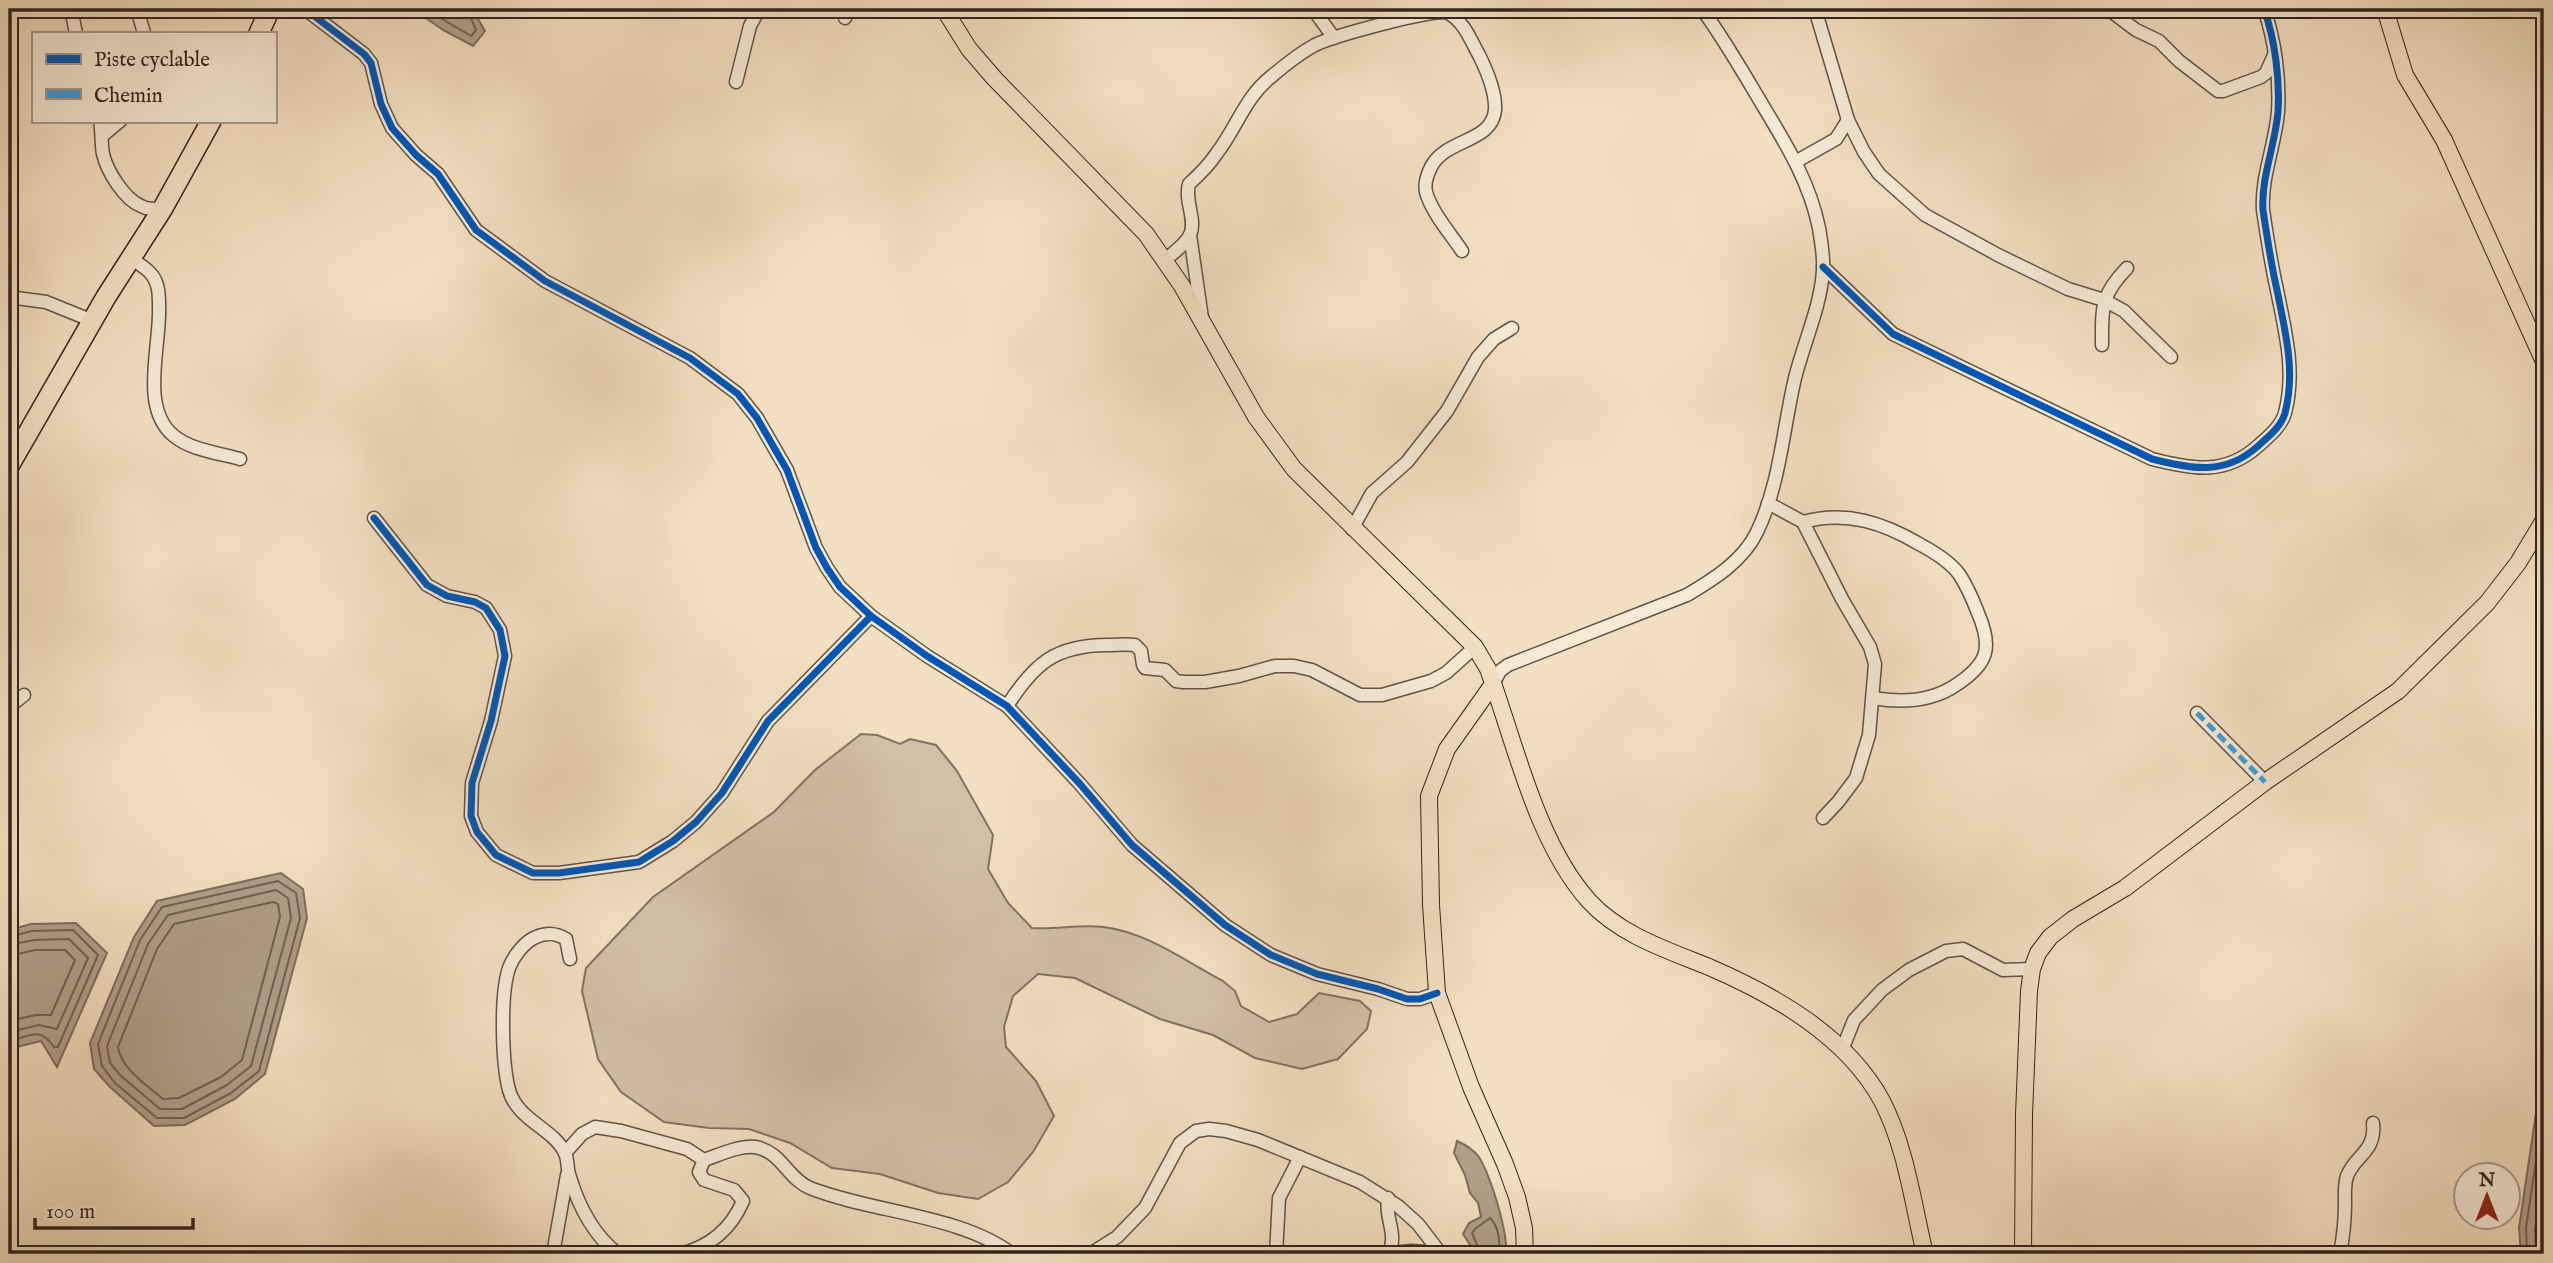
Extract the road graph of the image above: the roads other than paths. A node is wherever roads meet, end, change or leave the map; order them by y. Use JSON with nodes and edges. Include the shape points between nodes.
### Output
{"nodes":[{"id":1,"x":71,"y":9,"type":"edge"},
{"id":2,"x":137,"y":9,"type":"edge"},
{"id":3,"x":270,"y":9,"type":"edge"},
{"id":4,"x":305,"y":9,"type":"edge"},
{"id":5,"x":759,"y":9,"type":"edge"},
{"id":6,"x":944,"y":9,"type":"edge"},
{"id":7,"x":1313,"y":9,"type":"edge"},
{"id":8,"x":1702,"y":9,"type":"edge"},
{"id":9,"x":1815,"y":9,"type":"edge"},
{"id":10,"x":2108,"y":9,"type":"edge"},
{"id":11,"x":2263,"y":9,"type":"edge"},
{"id":12,"x":2385,"y":9,"type":"edge"},
{"id":13,"x":1442,"y":10,"type":"edge"},
{"id":14,"x":76,"y":32,"type":"edge"},
{"id":15,"x":144,"y":32,"type":"edge"},
{"id":16,"x":258,"y":32,"type":"edge"},
{"id":17,"x":1334,"y":38,"type":"junction"},
{"id":18,"x":2274,"y":55,"type":"junction"},
{"id":19,"x":736,"y":82,"type":"dead end"},
{"id":20,"x":1848,"y":120,"type":"junction"},
{"id":21,"x":100,"y":122,"type":"edge"},
{"id":22,"x":119,"y":122,"type":"edge"},
{"id":23,"x":210,"y":122,"type":"edge"},
{"id":24,"x":102,"y":136,"type":"junction"},
{"id":25,"x":1857,"y":136,"type":"junction"},
{"id":26,"x":1836,"y":139,"type":"junction"},
{"id":27,"x":1797,"y":160,"type":"junction"},
{"id":28,"x":163,"y":208,"type":"junction"},
{"id":29,"x":1190,"y":235,"type":"junction"},
{"id":30,"x":1462,"y":251,"type":"dead end"},
{"id":31,"x":131,"y":258,"type":"junction"},
{"id":32,"x":1165,"y":260,"type":"junction"},
{"id":33,"x":1823,"y":267,"type":"junction"},
{"id":34,"x":2127,"y":268,"type":"dead end"},
{"id":35,"x":9,"y":297,"type":"edge"},
{"id":36,"x":2104,"y":300,"type":"junction"},
{"id":37,"x":93,"y":321,"type":"junction"},
{"id":38,"x":1203,"y":323,"type":"junction"},
{"id":39,"x":1512,"y":328,"type":"dead end"},
{"id":40,"x":2102,"y":345,"type":"dead end"},
{"id":41,"x":2171,"y":357,"type":"dead end"},
{"id":42,"x":2544,"y":362,"type":"edge"},
{"id":43,"x":240,"y":459,"type":"dead end"},
{"id":44,"x":9,"y":466,"type":"edge"},
{"id":45,"x":1768,"y":503,"type":"junction"},
{"id":46,"x":374,"y":518,"type":"dead end"},
{"id":47,"x":2544,"y":520,"type":"edge"},
{"id":48,"x":1803,"y":522,"type":"junction"},
{"id":49,"x":1352,"y":528,"type":"junction"},
{"id":50,"x":871,"y":616,"type":"junction"},
{"id":51,"x":1475,"y":647,"type":"junction"},
{"id":52,"x":1493,"y":684,"type":"junction"},
{"id":53,"x":24,"y":695,"type":"dead end"},
{"id":54,"x":1873,"y":698,"type":"junction"},
{"id":55,"x":1007,"y":706,"type":"junction"},
{"id":56,"x":9,"y":707,"type":"edge"},
{"id":57,"x":2197,"y":713,"type":"dead end"},
{"id":58,"x":2265,"y":782,"type":"junction"},
{"id":59,"x":1823,"y":818,"type":"dead end"},
{"id":60,"x":570,"y":960,"type":"dead end"},
{"id":61,"x":2032,"y":970,"type":"junction"},
{"id":62,"x":1437,"y":993,"type":"junction"},
{"id":63,"x":1842,"y":1050,"type":"junction"},
{"id":64,"x":2373,"y":1123,"type":"dead end"},
{"id":65,"x":565,"y":1153,"type":"junction"},
{"id":66,"x":1300,"y":1157,"type":"junction"},
{"id":67,"x":704,"y":1160,"type":"junction"},
{"id":68,"x":568,"y":1171,"type":"junction"},
{"id":69,"x":1388,"y":1198,"type":"junction"},
{"id":70,"x":554,"y":1254,"type":"edge"},
{"id":71,"x":618,"y":1254,"type":"edge"},
{"id":72,"x":680,"y":1254,"type":"edge"},
{"id":73,"x":1012,"y":1254,"type":"edge"},
{"id":74,"x":1090,"y":1254,"type":"edge"},
{"id":75,"x":1276,"y":1254,"type":"edge"},
{"id":76,"x":1386,"y":1254,"type":"edge"},
{"id":77,"x":1440,"y":1254,"type":"edge"},
{"id":78,"x":1525,"y":1254,"type":"edge"},
{"id":79,"x":1925,"y":1254,"type":"edge"},
{"id":80,"x":2023,"y":1254,"type":"edge"},
{"id":81,"x":2340,"y":1254,"type":"edge"}],
"edges":[{"from":1,"to":14,"type":"street"},
{"from":2,"to":15,"type":"street"},
{"from":3,"to":16,"type":"highway"},
{"from":4,"to":50,"type":"street","via":[[371,63],[392,128],[438,174],[476,230],[545,281],[690,358],[738,394],[787,470],[827,568]]},
{"from":5,"to":19,"type":"street"},
{"from":6,"to":32,"type":"main road","via":[[994,78],[1146,234]]},
{"from":7,"to":17,"type":"street"},
{"from":8,"to":27,"type":"street"},
{"from":9,"to":20,"type":"street"},
{"from":10,"to":18,"type":"street","via":[[2159,41],[2218,91],[2261,77]]},
{"from":11,"to":18,"type":"street"},
{"from":12,"to":42,"type":"main road","via":[[2405,75],[2444,140]]},
{"from":13,"to":17,"type":"street"},
{"from":13,"to":30,"type":"street","via":[[1464,28],[1486,71],[1495,108],[1494,118],[1478,136],[1455,144],[1436,158],[1425,181],[1429,199]]},
{"from":17,"to":29,"type":"street","via":[[1270,76],[1244,105],[1218,153],[1189,184]]},
{"from":18,"to":33,"type":"street","via":[[2277,112],[2262,193],[2289,345],[2289,379],[2277,428],[2248,455],[2229,464],[2199,469],[2152,459],[1995,385],[1893,334]]},
{"from":20,"to":25,"type":"street"},
{"from":20,"to":26,"type":"street"},
{"from":21,"to":24,"type":"street"},
{"from":22,"to":24,"type":"street"},
{"from":23,"to":28,"type":"highway"},
{"from":24,"to":28,"type":"street","via":[[109,168],[133,202],[150,209]]},
{"from":25,"to":26,"type":"street"},
{"from":25,"to":36,"type":"street","via":[[1880,174],[1924,215],[2056,283]]},
{"from":26,"to":27,"type":"street"},
{"from":27,"to":33,"type":"street","via":[[1818,227]]},
{"from":28,"to":31,"type":"highway"},
{"from":29,"to":32,"type":"street"},
{"from":29,"to":38,"type":"street"},
{"from":31,"to":37,"type":"highway"},
{"from":31,"to":43,"type":"street","via":[[151,273],[159,294],[154,390],[160,422],[192,446]]},
{"from":32,"to":38,"type":"main road"},
{"from":33,"to":45,"type":"street"},
{"from":34,"to":36,"type":"street"},
{"from":35,"to":37,"type":"street","via":[[46,302]]},
{"from":36,"to":40,"type":"street"},
{"from":36,"to":41,"type":"street","via":[[2124,311]]},
{"from":37,"to":44,"type":"highway"},
{"from":38,"to":49,"type":"main road","via":[[1277,447]]},
{"from":39,"to":49,"type":"street","via":[[1478,357],[1447,411],[1407,462],[1372,493]]},
{"from":45,"to":48,"type":"street"},
{"from":45,"to":52,"type":"street","via":[[1746,550],[1713,580],[1687,595],[1508,665]]},
{"from":46,"to":50,"type":"street","via":[[428,585],[486,608],[500,629],[505,656],[472,783],[471,816],[477,832],[496,855],[533,873],[639,862],[673,841],[722,793],[768,721]]},
{"from":47,"to":58,"type":"main road","via":[[2487,603],[2438,654],[2398,691]]},
{"from":48,"to":54,"type":"street","via":[[1870,647],[1876,673]]},
{"from":48,"to":54,"type":"street","via":[[1864,520],[1909,538],[1958,572],[1983,623],[1987,651],[1965,679],[1919,700]]},
{"from":49,"to":51,"type":"main road"},
{"from":50,"to":55,"type":"street"},
{"from":51,"to":52,"type":"main road"},
{"from":51,"to":55,"type":"street","via":[[1431,681],[1371,696],[1304,667],[1275,666],[1239,676],[1183,682],[1164,670],[1145,668],[1135,645],[1076,647],[1042,662]]},
{"from":52,"to":62,"type":"main road","via":[[1447,750],[1429,796]]},
{"from":52,"to":63,"type":"main road","via":[[1544,828],[1589,901],[1632,934],[1775,1000]]},
{"from":53,"to":56,"type":"street"},
{"from":54,"to":59,"type":"street","via":[[1869,735],[1856,778]]},
{"from":55,"to":62,"type":"street","via":[[1132,845],[1225,925],[1270,955],[1317,974],[1407,999]]},
{"from":57,"to":58,"type":"street"},
{"from":58,"to":61,"type":"main road","via":[[2125,888],[2050,937]]},
{"from":60,"to":65,"type":"street","via":[[569,944],[558,934],[529,940],[509,967],[504,1006],[506,1073],[514,1102]]},
{"from":61,"to":63,"type":"street","via":[[2003,970],[1963,949],[1946,951],[1882,990],[1854,1020]]},
{"from":61,"to":80,"type":"main road"},
{"from":62,"to":78,"type":"main road","via":[[1471,1087],[1506,1164],[1524,1228]]},
{"from":63,"to":79,"type":"main road","via":[[1882,1102],[1904,1166]]},
{"from":64,"to":81,"type":"street","via":[[2373,1139],[2350,1170],[2345,1185]]},
{"from":65,"to":67,"type":"street","via":[[595,1127],[687,1149]]},
{"from":65,"to":68,"type":"street"},
{"from":66,"to":69,"type":"street"},
{"from":66,"to":74,"type":"street","via":[[1226,1131],[1196,1131],[1180,1143],[1139,1215],[1117,1237]]},
{"from":66,"to":75,"type":"street","via":[[1279,1198]]},
{"from":67,"to":72,"type":"street","via":[[699,1172],[704,1180],[734,1190],[743,1201],[733,1220],[712,1241]]},
{"from":67,"to":73,"type":"street","via":[[752,1147],[764,1149],[807,1187],[974,1233]]},
{"from":68,"to":70,"type":"street"},
{"from":68,"to":71,"type":"street","via":[[582,1212]]},
{"from":69,"to":76,"type":"street","via":[[1386,1211],[1393,1235]]},
{"from":69,"to":77,"type":"street","via":[[1418,1224]]},
{"from":76,"to":77,"type":"street"}]}
